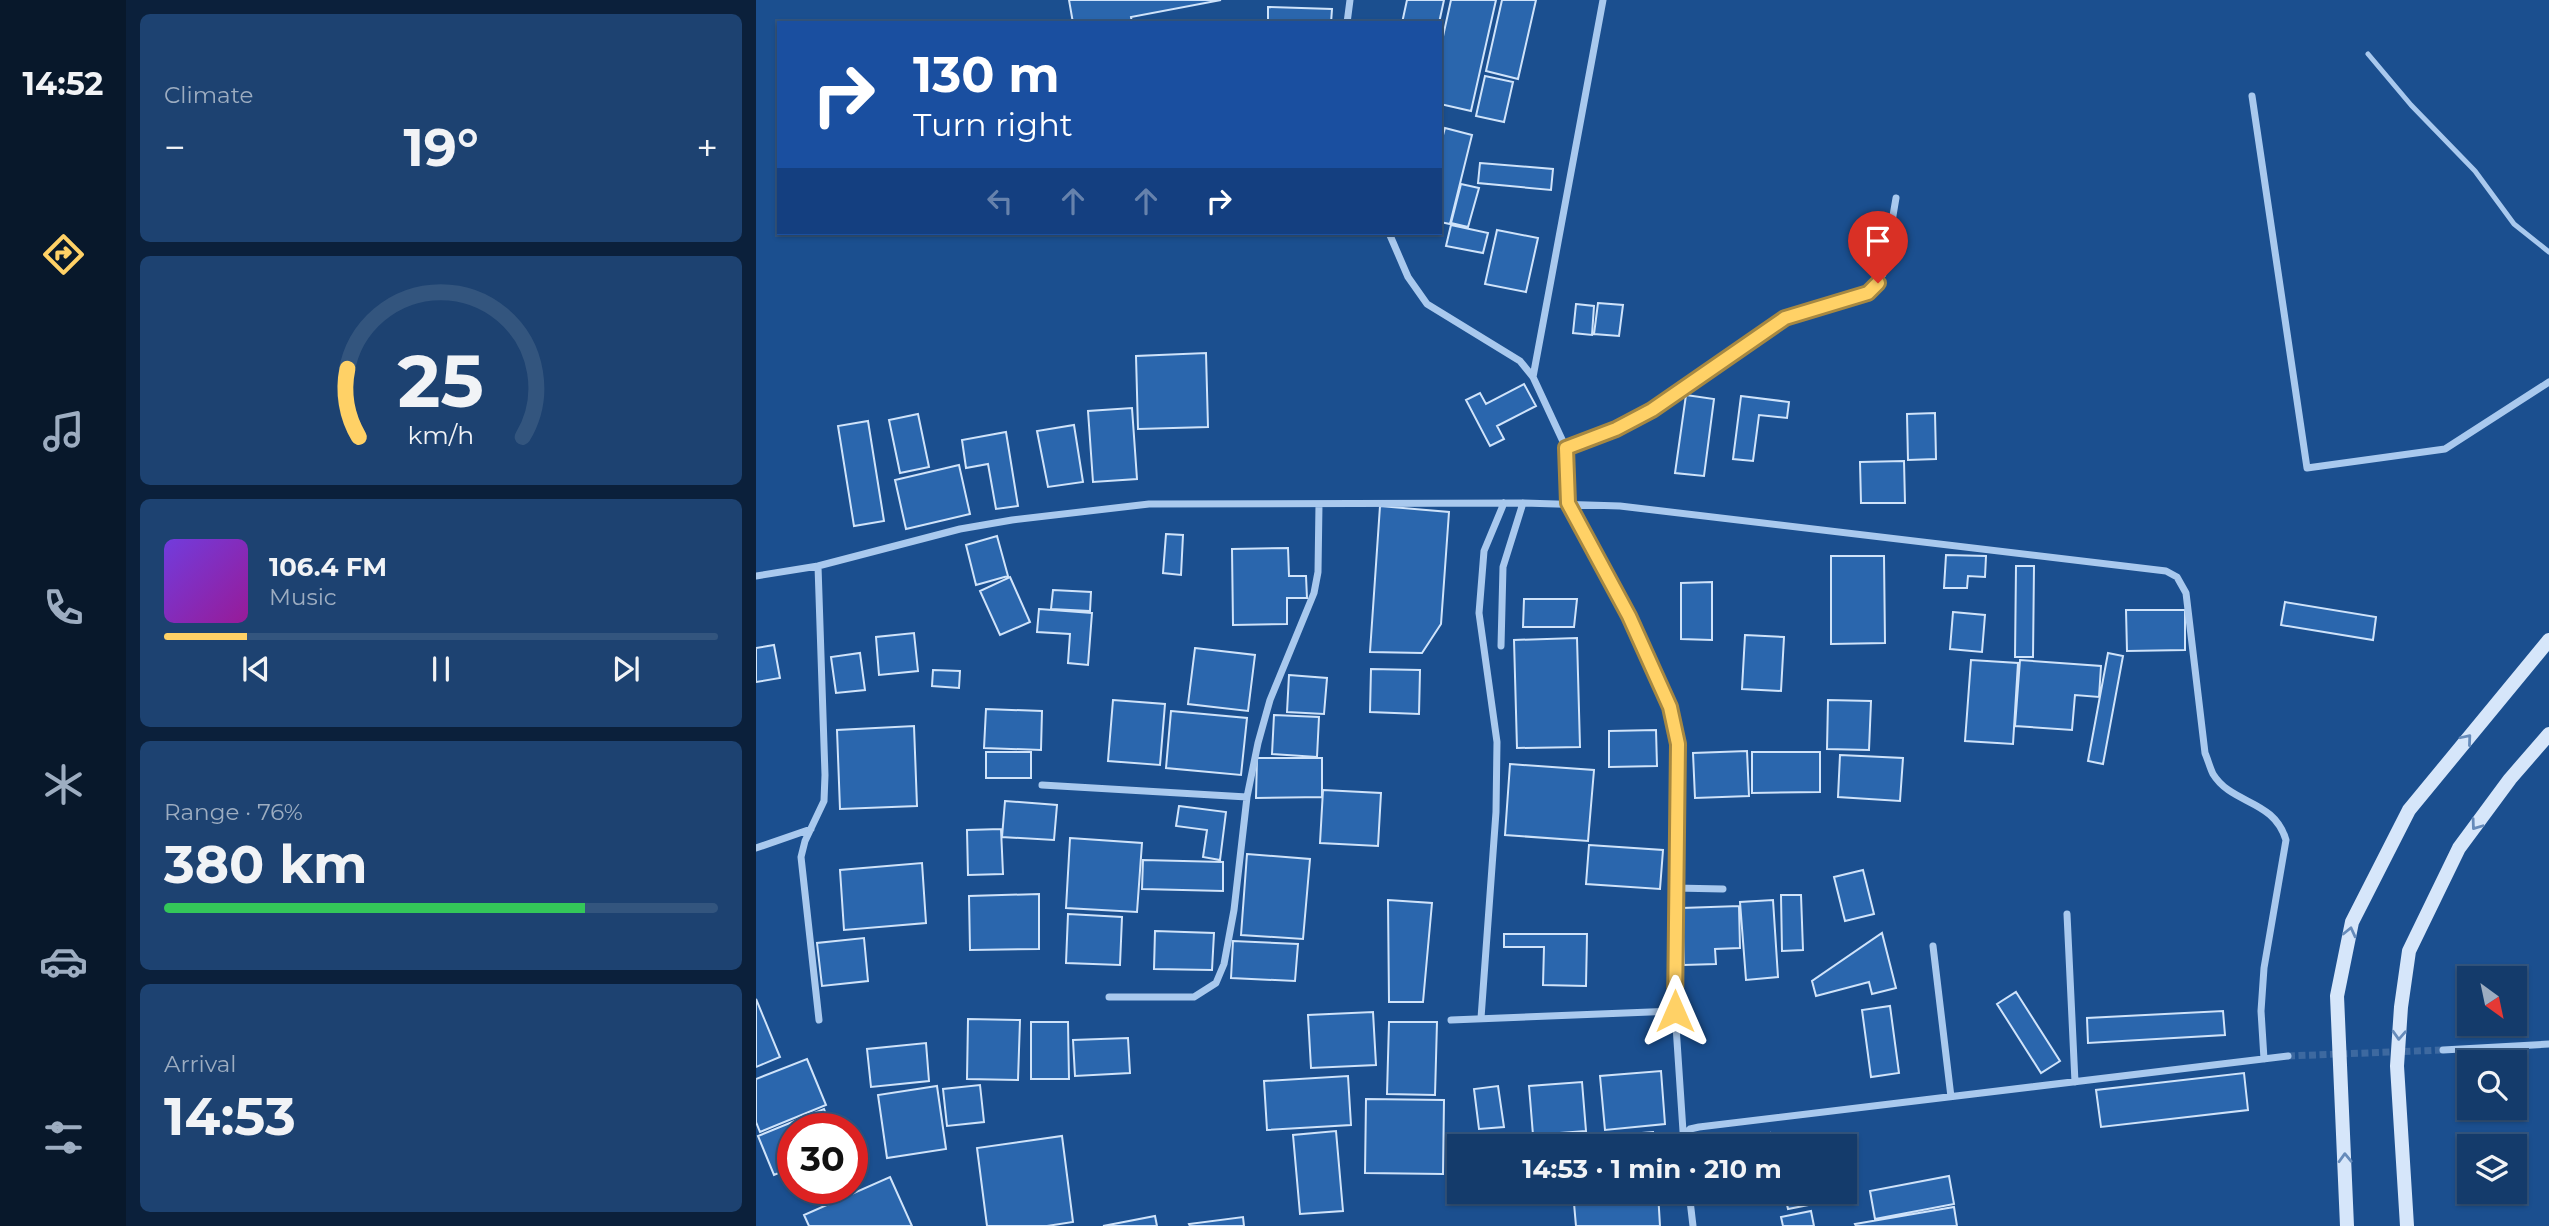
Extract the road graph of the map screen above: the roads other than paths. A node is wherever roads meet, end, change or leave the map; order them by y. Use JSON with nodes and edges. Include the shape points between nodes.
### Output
{"nodes":[{"id":1,"x":1350,"y":0,"type":"edge"},
{"id":2,"x":1603,"y":0,"type":"edge"},
{"id":3,"x":1347,"y":21,"type":"edge"},
{"id":4,"x":2368,"y":54,"type":"dead end"},
{"id":5,"x":2252,"y":96,"type":"dead end"},
{"id":6,"x":1896,"y":198,"type":"dead end"},
{"id":7,"x":1390,"y":235,"type":"edge"},
{"id":8,"x":2549,"y":252,"type":"edge"},
{"id":9,"x":1533,"y":377,"type":"junction"},
{"id":10,"x":2549,"y":382,"type":"edge"},
{"id":11,"x":1566,"y":448,"type":"junction"},
{"id":12,"x":1504,"y":503,"type":"junction"},
{"id":13,"x":1523,"y":503,"type":"junction"},
{"id":14,"x":1568,"y":503,"type":"junction"},
{"id":15,"x":1319,"y":504,"type":"junction"},
{"id":16,"x":818,"y":566,"type":"junction"},
{"id":17,"x":756,"y":576,"type":"edge"},
{"id":18,"x":2549,"y":640,"type":"edge"},
{"id":19,"x":1501,"y":646,"type":"dead end"},
{"id":20,"x":2549,"y":734,"type":"edge"},
{"id":21,"x":1042,"y":785,"type":"dead end"},
{"id":22,"x":1247,"y":797,"type":"junction"},
{"id":23,"x":812,"y":829,"type":"junction"},
{"id":24,"x":756,"y":848,"type":"edge"},
{"id":25,"x":1675,"y":888,"type":"junction"},
{"id":26,"x":1723,"y":889,"type":"dead end"},
{"id":27,"x":2067,"y":914,"type":"dead end"},
{"id":28,"x":1933,"y":946,"type":"dead end"},
{"id":29,"x":1109,"y":997,"type":"dead end"},
{"id":30,"x":1675,"y":1011,"type":"junction"},
{"id":31,"x":1480,"y":1018,"type":"junction"},
{"id":32,"x":819,"y":1020,"type":"dead end"},
{"id":33,"x":1451,"y":1020,"type":"dead end"},
{"id":34,"x":2549,"y":1044,"type":"edge"},
{"id":35,"x":2443,"y":1050,"type":"tunnel mouth"},
{"id":36,"x":2288,"y":1056,"type":"tunnel mouth"},
{"id":37,"x":2264,"y":1059,"type":"junction"},
{"id":38,"x":2075,"y":1082,"type":"junction"},
{"id":39,"x":1951,"y":1097,"type":"junction"},
{"id":40,"x":1685,"y":1134,"type":"joint"},
{"id":41,"x":1690,"y":1204,"type":"edge"},
{"id":42,"x":1693,"y":1226,"type":"edge"},
{"id":43,"x":2347,"y":1226,"type":"edge"},
{"id":44,"x":2407,"y":1226,"type":"edge"}],
"edges":[{"from":1,"to":3,"type":"street"},
{"from":2,"to":9,"type":"street"},
{"from":4,"to":8,"type":"lane","via":[[2475,171],[2514,224]]},
{"from":5,"to":10,"type":"street","via":[[2307,468],[2445,449]]},
{"from":6,"to":11,"type":"street","via":[[1883,274],[1868,293],[1785,318],[1652,410]]},
{"from":7,"to":9,"type":"street","via":[[1408,277],[1427,304],[1520,361]]},
{"from":9,"to":11,"type":"street"},
{"from":11,"to":14,"type":"street"},
{"from":12,"to":13,"type":"street"},
{"from":12,"to":15,"type":"street"},
{"from":12,"to":31,"type":"street","via":[[1484,551],[1479,613],[1497,741]]},
{"from":13,"to":14,"type":"street"},
{"from":13,"to":19,"type":"street","via":[[1503,567]]},
{"from":14,"to":25,"type":"street","via":[[1629,616],[1670,707],[1678,744]]},
{"from":14,"to":37,"type":"street","via":[[2166,571],[2177,577],[2186,593],[2209,764],[2218,780],[2272,816],[2282,826],[2286,840],[2264,968]]},
{"from":15,"to":16,"type":"street","via":[[1149,504],[1012,520]]},
{"from":15,"to":22,"type":"street","via":[[1314,593],[1270,699]]},
{"from":16,"to":17,"type":"street"},
{"from":16,"to":23,"type":"street","via":[[825,775],[824,801]]},
{"from":43,"to":18,"type":"main road","one_way":true,"via":[[2337,996],[2352,922],[2409,810]]},
{"from":20,"to":44,"type":"main road","one_way":true,"via":[[2459,848],[2409,951],[2397,1066]]},
{"from":21,"to":22,"type":"street"},
{"from":22,"to":29,"type":"street","via":[[1234,910],[1216,983],[1194,997]]},
{"from":23,"to":24,"type":"street"},
{"from":23,"to":32,"type":"street","via":[[805,841],[802,870]]},
{"from":25,"to":26,"type":"street"},
{"from":25,"to":30,"type":"street"},
{"from":27,"to":38,"type":"street"},
{"from":28,"to":39,"type":"street"},
{"from":30,"to":31,"type":"street"},
{"from":30,"to":40,"type":"street"},
{"from":31,"to":33,"type":"street"},
{"from":34,"to":35,"type":"street"},
{"from":36,"to":37,"type":"street"},
{"from":37,"to":38,"type":"street"},
{"from":38,"to":39,"type":"street"},
{"from":39,"to":40,"type":"street","via":[[1699,1127]]},
{"from":41,"to":42,"type":"street"}]}
